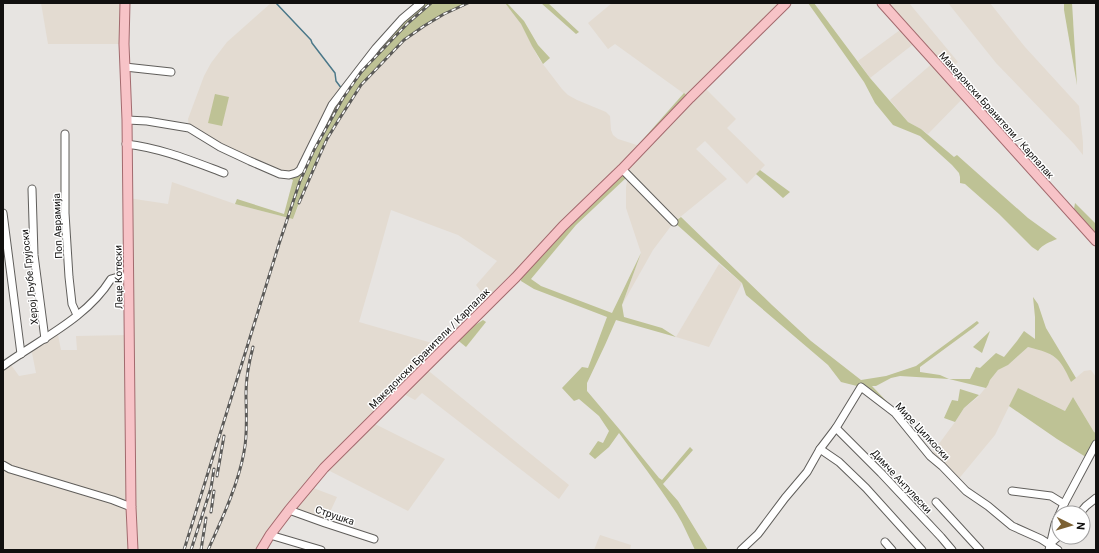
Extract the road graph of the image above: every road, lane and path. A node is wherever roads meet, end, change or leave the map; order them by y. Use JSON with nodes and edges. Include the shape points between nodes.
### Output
{"nodes":[{"id":1,"x":125,"y":3,"type":"edge"},
{"id":2,"x":421,"y":3,"type":"edge"},
{"id":3,"x":786,"y":3,"type":"edge"},
{"id":4,"x":882,"y":3,"type":"edge"},
{"id":5,"x":125,"y":67,"type":"junction"},
{"id":6,"x":171,"y":72,"type":"dead end"},
{"id":7,"x":127,"y":120,"type":"junction"},
{"id":8,"x":65,"y":134,"type":"dead end"},
{"id":9,"x":126,"y":144,"type":"junction"},
{"id":10,"x":622,"y":169,"type":"junction"},
{"id":11,"x":224,"y":173,"type":"dead end"},
{"id":12,"x":32,"y":189,"type":"dead end"},
{"id":13,"x":3,"y":213,"type":"edge"},
{"id":14,"x":674,"y":222,"type":"dead end"},
{"id":15,"x":1096,"y":241,"type":"edge"},
{"id":16,"x":129,"y":277,"type":"junction"},
{"id":17,"x":77,"y":315,"type":"junction"},
{"id":18,"x":45,"y":339,"type":"junction"},
{"id":19,"x":22,"y":354,"type":"junction"},
{"id":20,"x":3,"y":366,"type":"edge"},
{"id":21,"x":836,"y":428,"type":"junction"},
{"id":22,"x":1096,"y":444,"type":"edge"},
{"id":23,"x":820,"y":449,"type":"junction"},
{"id":24,"x":3,"y":465,"type":"edge"},
{"id":25,"x":1012,"y":491,"type":"dead end"},
{"id":26,"x":1096,"y":498,"type":"edge"},
{"id":27,"x":936,"y":502,"type":"dead end"},
{"id":28,"x":1064,"y":504,"type":"joint"},
{"id":29,"x":1087,"y":505,"type":"edge"},
{"id":30,"x":131,"y":507,"type":"junction"},
{"id":31,"x":289,"y":510,"type":"junction"},
{"id":32,"x":270,"y":535,"type":"junction"},
{"id":33,"x":374,"y":539,"type":"dead end"},
{"id":34,"x":885,"y":542,"type":"dead end"},
{"id":35,"x":1049,"y":547,"type":"edge"},
{"id":36,"x":133,"y":550,"type":"edge"},
{"id":37,"x":262,"y":550,"type":"edge"},
{"id":38,"x":321,"y":550,"type":"edge"},
{"id":39,"x":741,"y":550,"type":"edge"},
{"id":40,"x":892,"y":550,"type":"edge"},
{"id":41,"x":922,"y":550,"type":"edge"},
{"id":42,"x":952,"y":550,"type":"edge"},
{"id":43,"x":980,"y":550,"type":"edge"},
{"id":44,"x":1058,"y":550,"type":"edge"}],
"edges":[{"from":1,"to":5,"type":"main road","name":"Леце Котески"},
{"from":2,"to":7,"type":"street","via":[[402,19],[376,48],[343,91],[332,106],[300,170],[296,173],[280,174],[270,170],[220,147],[190,128]]},
{"from":3,"to":10,"type":"main road","name":"Македонски Бранители / Карпалак"},
{"from":4,"to":15,"type":"main road","name":"Македонски Бранители / Карпалак"},
{"from":5,"to":6,"type":"street"},
{"from":5,"to":7,"type":"main road","name":"Леце Котески"},
{"from":7,"to":9,"type":"main road","name":"Леце Котески"},
{"from":8,"to":17,"type":"street","name":"Поп Аврамија","via":[[65,213],[69,277],[72,304]]},
{"from":9,"to":11,"type":"street","via":[[165,151]]},
{"from":9,"to":16,"type":"main road","name":"Леце Котески"},
{"from":10,"to":14,"type":"street"},
{"from":10,"to":31,"type":"main road","name":"Македонски Бранители / Карпалак","via":[[329,462]]},
{"from":12,"to":18,"type":"street","name":"Херој Љубе Грујоски","via":[[34,255]]},
{"from":13,"to":19,"type":"street","name":"Херој Љубе Грујоски"},
{"from":16,"to":17,"type":"street","via":[[111,279],[91,304]]},
{"from":16,"to":30,"type":"main road","name":"Леце Котески"},
{"from":17,"to":18,"type":"street"},
{"from":18,"to":19,"type":"street"},
{"from":19,"to":20,"type":"street"},
{"from":21,"to":23,"type":"street","name":"Мире Цилкоски"},
{"from":21,"to":35,"type":"street","name":"Мире Цилкоски","via":[[861,387],[895,413],[930,456],[966,490],[1012,526],[1041,539]]},
{"from":21,"to":42,"type":"street","name":"Димче Антулески"},
{"from":22,"to":28,"type":"street"},
{"from":23,"to":39,"type":"street","name":"Мире Цилкоски","via":[[807,472],[758,534]]},
{"from":23,"to":41,"type":"street","via":[[866,488]]},
{"from":24,"to":30,"type":"street"},
{"from":25,"to":28,"type":"street","via":[[1051,496]]},
{"from":26,"to":29,"type":"street"},
{"from":27,"to":43,"type":"street","name":"Димче Антулески"},
{"from":30,"to":36,"type":"main road","name":"Леце Котески"},
{"from":31,"to":32,"type":"main road","name":"Македонски Бранители / Карпалак"},
{"from":31,"to":33,"type":"street","name":"Струшка"},
{"from":32,"to":37,"type":"main road","name":"Македонски Бранители / Карпалак"},
{"from":32,"to":38,"type":"street"},
{"from":34,"to":40,"type":"street"},
{"from":35,"to":44,"type":"street","name":"Мире Цилкоски"}]}
